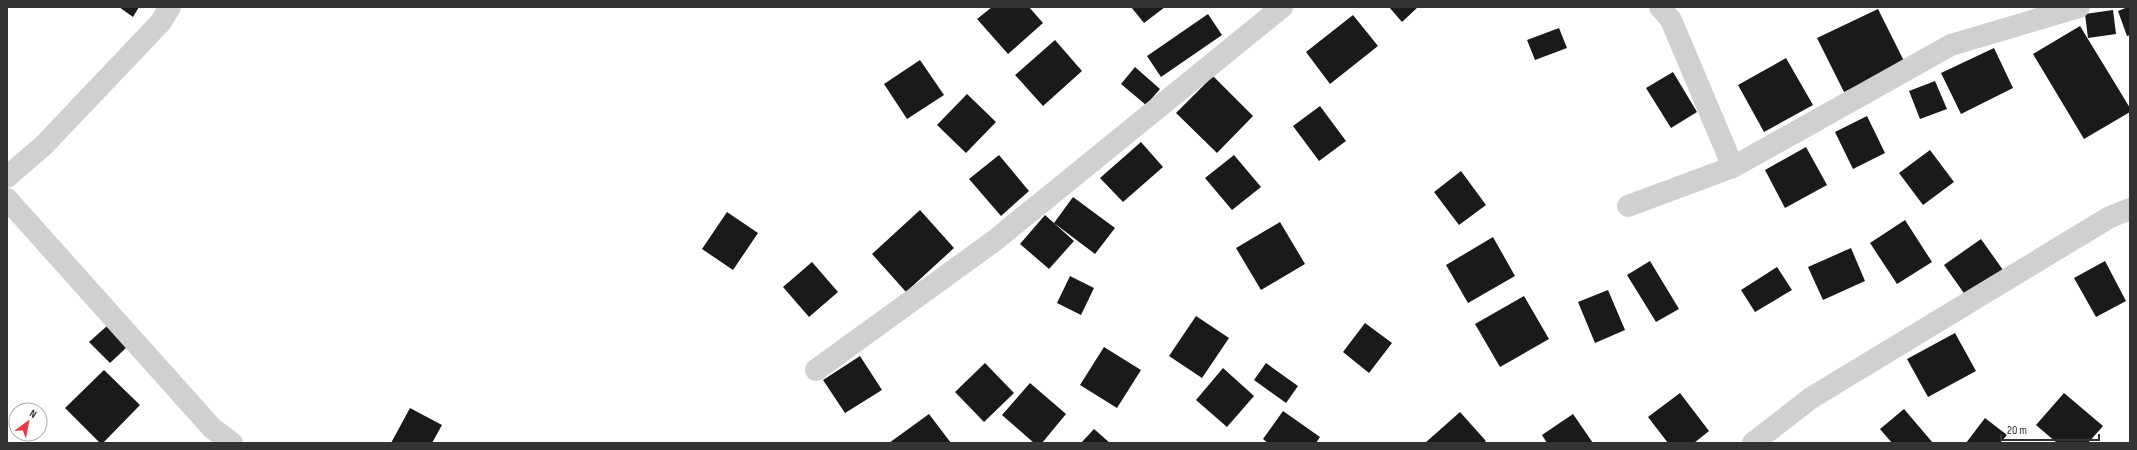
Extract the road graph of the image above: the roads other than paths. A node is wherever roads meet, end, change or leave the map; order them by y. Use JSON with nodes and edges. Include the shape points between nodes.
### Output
{"nodes":[{"id":1,"x":170,"y":7,"type":"edge"},
{"id":2,"x":1282,"y":7,"type":"edge"},
{"id":3,"x":1660,"y":7,"type":"edge"},
{"id":4,"x":2079,"y":7,"type":"edge"},
{"id":5,"x":1733,"y":167,"type":"junction"},
{"id":6,"x":7,"y":176,"type":"edge"},
{"id":7,"x":7,"y":199,"type":"edge"},
{"id":8,"x":1628,"y":206,"type":"dead end"},
{"id":9,"x":2130,"y":209,"type":"edge"},
{"id":10,"x":816,"y":370,"type":"dead end"},
{"id":11,"x":232,"y":443,"type":"edge"},
{"id":12,"x":1753,"y":443,"type":"edge"}],
"edges":[{"from":1,"to":6,"type":"street","via":[[161,22],[60,128]]},
{"from":2,"to":10,"type":"street","via":[[994,241]]},
{"from":3,"to":5,"type":"street","via":[[1671,20]]},
{"from":4,"to":5,"type":"street","via":[[1951,45]]},
{"from":5,"to":8,"type":"street"},
{"from":7,"to":11,"type":"street","via":[[212,428]]},
{"from":9,"to":12,"type":"street","via":[[2110,217],[1811,398]]}]}
